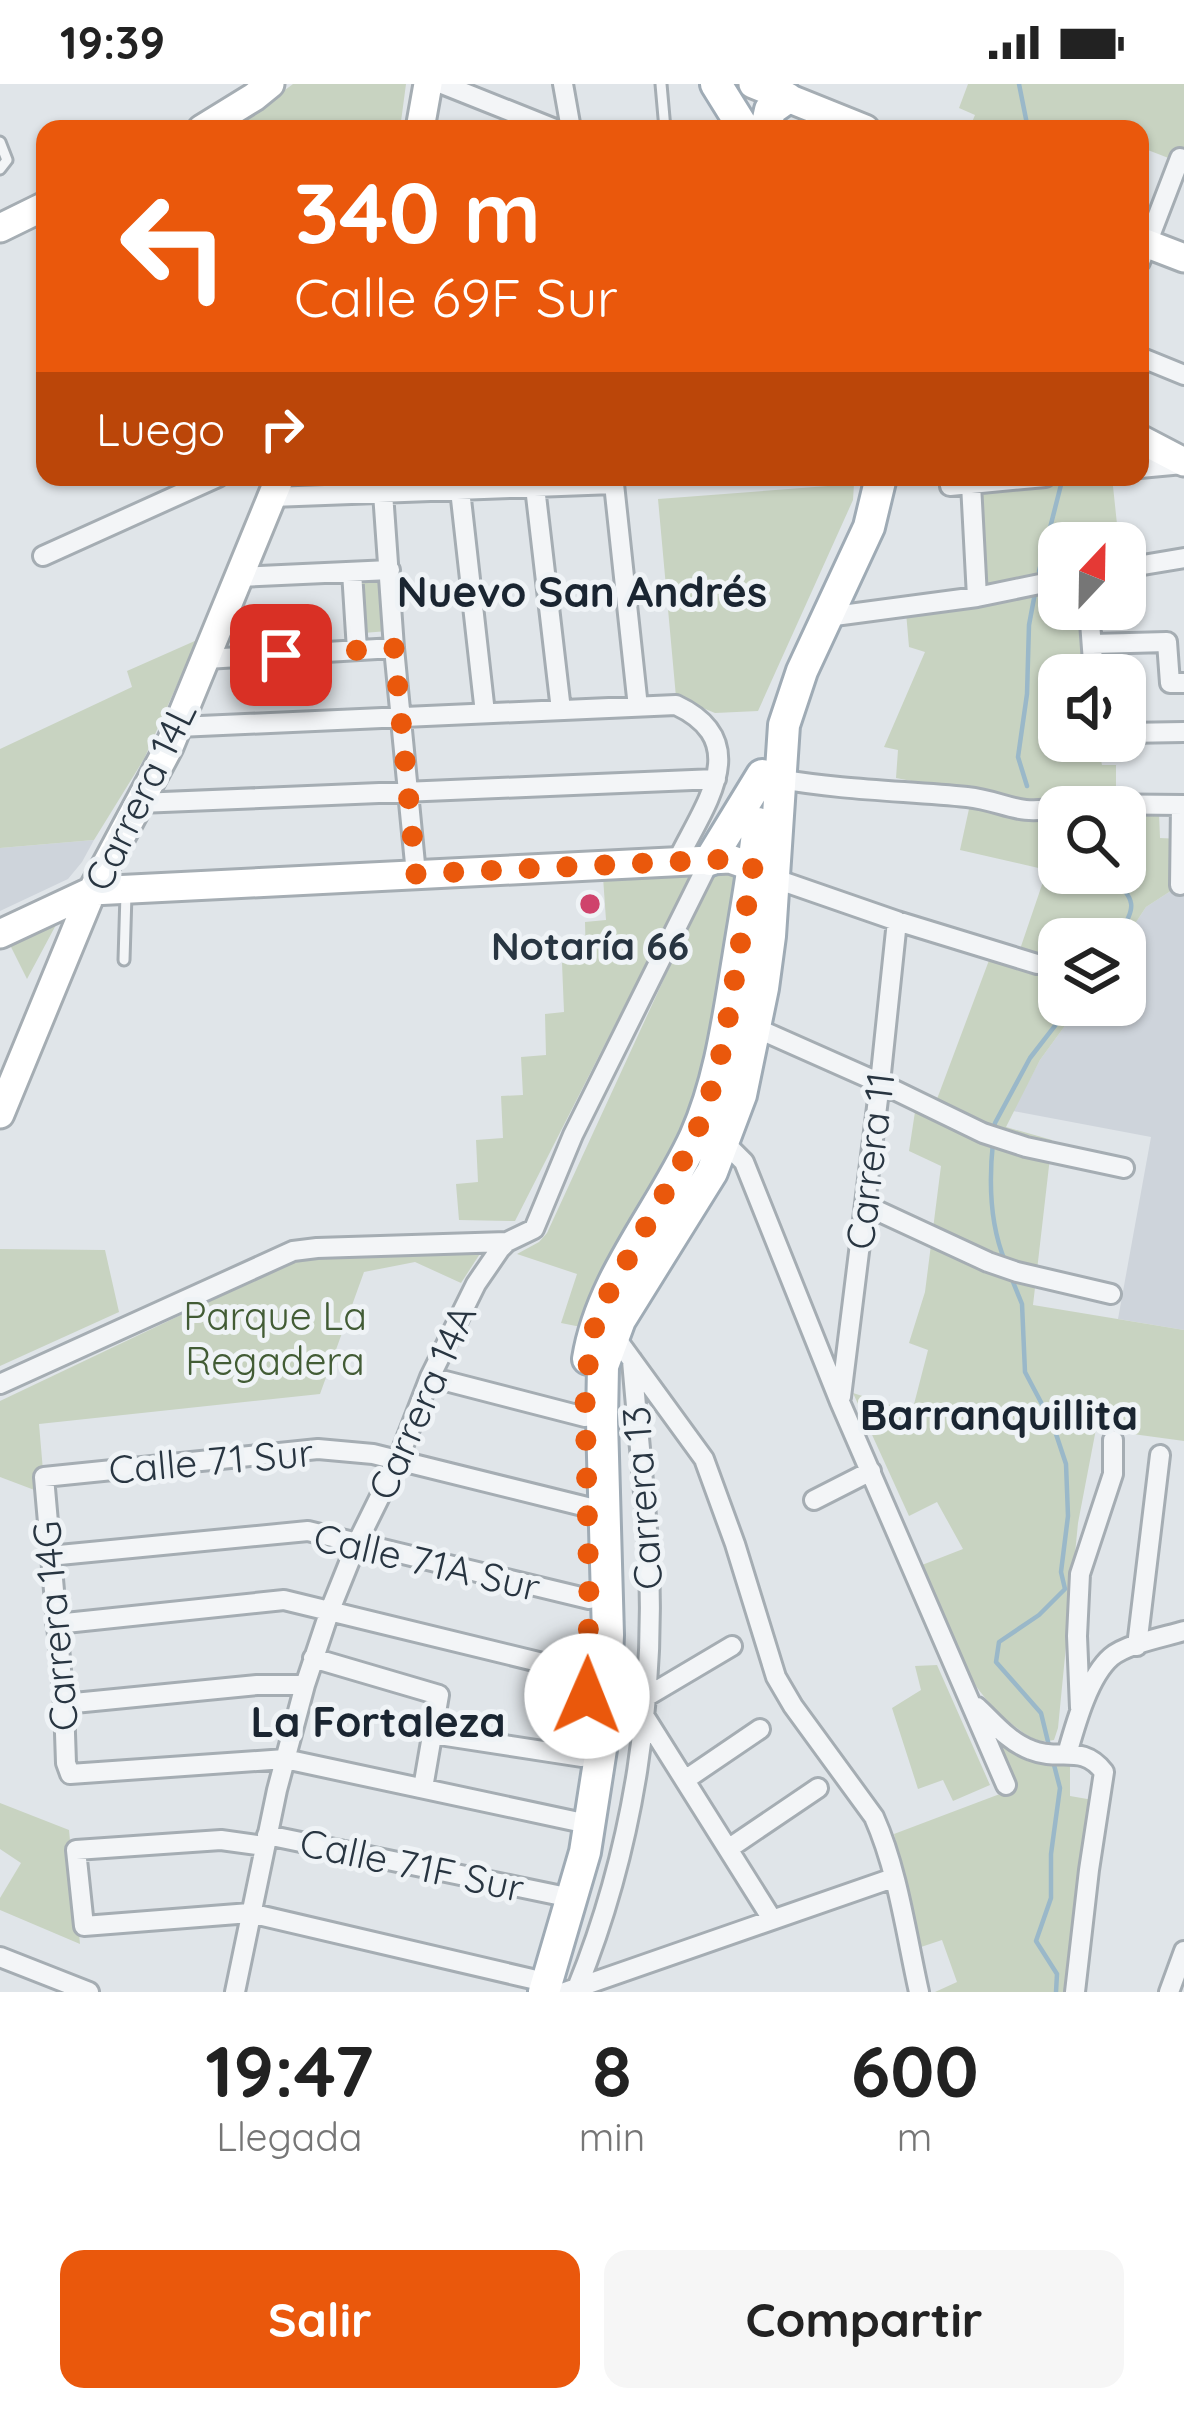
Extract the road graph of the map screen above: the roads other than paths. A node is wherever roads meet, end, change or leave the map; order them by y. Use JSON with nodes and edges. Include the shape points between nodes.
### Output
{"nodes":[{"id":1,"x":428,"y":84,"type":"edge"},
{"id":2,"x":442,"y":84,"type":"edge"},
{"id":3,"x":563,"y":84,"type":"edge"},
{"id":4,"x":661,"y":84,"type":"edge"},
{"id":5,"x":716,"y":84,"type":"edge"},
{"id":6,"x":740,"y":84,"type":"edge"},
{"id":7,"x":753,"y":84,"type":"edge"},
{"id":8,"x":257,"y":88,"type":"edge"},
{"id":9,"x":788,"y":98,"type":"junction"},
{"id":10,"x":214,"y":120,"type":"edge"},
{"id":11,"x":422,"y":120,"type":"edge"},
{"id":12,"x":532,"y":120,"type":"edge"},
{"id":13,"x":569,"y":120,"type":"edge"},
{"id":14,"x":664,"y":120,"type":"edge"},
{"id":15,"x":738,"y":120,"type":"edge"},
{"id":16,"x":761,"y":120,"type":"edge"},
{"id":17,"x":768,"y":120,"type":"edge"},
{"id":18,"x":843,"y":120,"type":"edge"},
{"id":19,"x":0,"y":142,"type":"edge"},
{"id":20,"x":1182,"y":159,"type":"edge"},
{"id":21,"x":0,"y":169,"type":"edge"},
{"id":22,"x":36,"y":210,"type":"edge"},
{"id":23,"x":0,"y":227,"type":"edge"},
{"id":24,"x":1149,"y":233,"type":"edge"},
{"id":25,"x":1149,"y":250,"type":"edge"},
{"id":26,"x":1184,"y":258,"type":"edge"},
{"id":27,"x":1149,"y":361,"type":"edge"},
{"id":28,"x":1184,"y":375,"type":"edge"},
{"id":29,"x":1149,"y":444,"type":"edge"},
{"id":30,"x":1184,"y":463,"type":"edge"},
{"id":31,"x":1149,"y":467,"type":"edge"},
{"id":32,"x":198,"y":486,"type":"edge"},
{"id":33,"x":562,"y":486,"type":"edge"},
{"id":34,"x":614,"y":486,"type":"edge"},
{"id":35,"x":863,"y":486,"type":"edge"},
{"id":36,"x":879,"y":486,"type":"edge"},
{"id":37,"x":971,"y":486,"type":"edge"},
{"id":38,"x":276,"y":487,"type":"edge"},
{"id":39,"x":536,"y":487,"type":"junction"},
{"id":40,"x":460,"y":490,"type":"junction"},
{"id":41,"x":383,"y":493,"type":"junction"},
{"id":42,"x":43,"y":556,"type":"dead end"},
{"id":43,"x":1184,"y":558,"type":"edge"},
{"id":44,"x":1146,"y":564,"type":"edge"},
{"id":45,"x":390,"y":570,"type":"junction"},
{"id":46,"x":352,"y":572,"type":"junction"},
{"id":47,"x":240,"y":577,"type":"junction"},
{"id":48,"x":1038,"y":584,"type":"edge"},
{"id":49,"x":977,"y":597,"type":"junction"},
{"id":50,"x":827,"y":617,"type":"junction"},
{"id":51,"x":1091,"y":630,"type":"edge"},
{"id":52,"x":1092,"y":644,"type":"junction"},
{"id":53,"x":394,"y":648,"type":"junction"},
{"id":54,"x":357,"y":650,"type":"junction"},
{"id":55,"x":1093,"y":654,"type":"edge"},
{"id":56,"x":206,"y":658,"type":"junction"},
{"id":57,"x":1177,"y":683,"type":"edge"},
{"id":58,"x":638,"y":707,"type":"junction"},
{"id":59,"x":561,"y":710,"type":"junction"},
{"id":60,"x":485,"y":713,"type":"junction"},
{"id":61,"x":403,"y":717,"type":"junction"},
{"id":62,"x":178,"y":727,"type":"junction"},
{"id":63,"x":1184,"y":731,"type":"edge"},
{"id":64,"x":1146,"y":732,"type":"edge"},
{"id":65,"x":771,"y":777,"type":"junction"},
{"id":66,"x":716,"y":779,"type":"junction"},
{"id":67,"x":409,"y":792,"type":"junction"},
{"id":68,"x":139,"y":803,"type":"junction"},
{"id":69,"x":1146,"y":805,"type":"edge"},
{"id":70,"x":1182,"y":805,"type":"edge"},
{"id":71,"x":1038,"y":811,"type":"edge"},
{"id":72,"x":710,"y":860,"type":"junction"},
{"id":73,"x":677,"y":861,"type":"junction"},
{"id":74,"x":763,"y":873,"type":"junction"},
{"id":75,"x":416,"y":874,"type":"junction"},
{"id":76,"x":1180,"y":885,"type":"dead end"},
{"id":77,"x":126,"y":889,"type":"junction"},
{"id":78,"x":92,"y":891,"type":"junction"},
{"id":79,"x":897,"y":921,"type":"junction"},
{"id":80,"x":0,"y":934,"type":"edge"},
{"id":81,"x":124,"y":960,"type":"dead end"},
{"id":82,"x":1037,"y":964,"type":"dead end"},
{"id":83,"x":756,"y":1028,"type":"junction"},
{"id":84,"x":880,"y":1082,"type":"junction"},
{"id":85,"x":0,"y":1114,"type":"edge"},
{"id":86,"x":710,"y":1141,"type":"junction"},
{"id":87,"x":1124,"y":1168,"type":"dead end"},
{"id":88,"x":865,"y":1204,"type":"junction"},
{"id":89,"x":507,"y":1242,"type":"junction"},
{"id":90,"x":1111,"y":1294,"type":"dead end"},
{"id":91,"x":622,"y":1347,"type":"junction"},
{"id":92,"x":430,"y":1377,"type":"junction"},
{"id":93,"x":0,"y":1384,"type":"edge"},
{"id":94,"x":840,"y":1402,"type":"junction"},
{"id":95,"x":585,"y":1417,"type":"junction"},
{"id":96,"x":1114,"y":1440,"type":"dead end"},
{"id":97,"x":1160,"y":1455,"type":"dead end"},
{"id":98,"x":398,"y":1460,"type":"junction"},
{"id":99,"x":871,"y":1472,"type":"junction"},
{"id":100,"x":44,"y":1477,"type":"joint"},
{"id":101,"x":814,"y":1500,"type":"dead end"},
{"id":102,"x":587,"y":1507,"type":"junction"},
{"id":103,"x":357,"y":1543,"type":"junction"},
{"id":104,"x":49,"y":1556,"type":"junction"},
{"id":105,"x":589,"y":1599,"type":"junction"},
{"id":106,"x":330,"y":1610,"type":"junction"},
{"id":107,"x":56,"y":1624,"type":"junction"},
{"id":108,"x":1184,"y":1631,"type":"edge"},
{"id":109,"x":732,"y":1646,"type":"dead end"},
{"id":110,"x":1137,"y":1646,"type":"junction"},
{"id":111,"x":313,"y":1658,"type":"junction"},
{"id":112,"x":588,"y":1674,"type":"junction"},
{"id":113,"x":304,"y":1685,"type":"junction"},
{"id":114,"x":969,"y":1699,"type":"junction"},
{"id":115,"x":64,"y":1704,"type":"junction"},
{"id":116,"x":646,"y":1707,"type":"junction"},
{"id":117,"x":1080,"y":1708,"type":"junction"},
{"id":118,"x":760,"y":1729,"type":"dead end"},
{"id":119,"x":434,"y":1734,"type":"junction"},
{"id":120,"x":1064,"y":1754,"type":"junction"},
{"id":121,"x":582,"y":1757,"type":"junction"},
{"id":122,"x":285,"y":1759,"type":"junction"},
{"id":123,"x":685,"y":1780,"type":"junction"},
{"id":124,"x":1006,"y":1785,"type":"dead end"},
{"id":125,"x":423,"y":1788,"type":"junction"},
{"id":126,"x":818,"y":1788,"type":"dead end"},
{"id":127,"x":574,"y":1821,"type":"junction"},
{"id":128,"x":266,"y":1841,"type":"junction"},
{"id":129,"x":728,"y":1850,"type":"junction"},
{"id":130,"x":893,"y":1878,"type":"junction"},
{"id":131,"x":556,"y":1895,"type":"junction"},
{"id":132,"x":250,"y":1913,"type":"junction"},
{"id":133,"x":772,"y":1919,"type":"junction"},
{"id":134,"x":1184,"y":1951,"type":"edge"},
{"id":135,"x":0,"y":1957,"type":"edge"},
{"id":136,"x":534,"y":1988,"type":"edge"},
{"id":137,"x":571,"y":1990,"type":"edge"},
{"id":138,"x":89,"y":1992,"type":"edge"},
{"id":139,"x":235,"y":1992,"type":"edge"},
{"id":140,"x":919,"y":1992,"type":"edge"},
{"id":141,"x":1075,"y":1992,"type":"edge"},
{"id":142,"x":1169,"y":1992,"type":"edge"}],
"edges":[{"from":1,"to":11,"type":"street"},
{"from":2,"to":12,"type":"street"},
{"from":3,"to":13,"type":"street"},
{"from":4,"to":14,"type":"lane"},
{"from":5,"to":15,"type":"main road"},
{"from":6,"to":16,"type":"main road"},
{"from":7,"to":9,"type":"street"},
{"from":8,"to":10,"type":"street"},
{"from":9,"to":17,"type":"main road"},
{"from":9,"to":18,"type":"street"},
{"from":19,"to":21,"type":"lane","via":[[8,160]]},
{"from":20,"to":24,"type":"street"},
{"from":22,"to":23,"type":"street"},
{"from":25,"to":26,"type":"street"},
{"from":27,"to":28,"type":"street"},
{"from":29,"to":30,"type":"street"},
{"from":30,"to":31,"type":"street"},
{"from":32,"to":42,"type":"street"},
{"from":33,"to":39,"type":"street"},
{"from":34,"to":58,"type":"street"},
{"from":35,"to":65,"type":"main road","via":[[775,693],[766,728]]},
{"from":36,"to":50,"type":"main road"},
{"from":37,"to":49,"type":"street"},
{"from":38,"to":41,"type":"street"},
{"from":38,"to":47,"type":"street","name":"Carrera 14L"},
{"from":39,"to":40,"type":"street"},
{"from":39,"to":59,"type":"street"},
{"from":40,"to":41,"type":"street"},
{"from":40,"to":60,"type":"street"},
{"from":41,"to":45,"type":"street"},
{"from":43,"to":44,"type":"street"},
{"from":45,"to":46,"type":"street"},
{"from":45,"to":53,"type":"street"},
{"from":46,"to":47,"type":"street"},
{"from":46,"to":54,"type":"street"},
{"from":47,"to":56,"type":"street","name":"Carrera 14L"},
{"from":48,"to":49,"type":"street"},
{"from":49,"to":50,"type":"street"},
{"from":50,"to":65,"type":"main road","via":[[788,708]]},
{"from":51,"to":52,"type":"street"},
{"from":52,"to":55,"type":"street"},
{"from":52,"to":57,"type":"street","via":[[1166,642]]},
{"from":53,"to":54,"type":"street"},
{"from":53,"to":61,"type":"street"},
{"from":54,"to":56,"type":"street"},
{"from":56,"to":62,"type":"street","name":"Carrera 14L"},
{"from":58,"to":59,"type":"street"},
{"from":58,"to":66,"type":"street","via":[[676,705],[700,716],[716,738]]},
{"from":59,"to":60,"type":"street"},
{"from":60,"to":61,"type":"street"},
{"from":61,"to":62,"type":"street"},
{"from":61,"to":67,"type":"street"},
{"from":62,"to":68,"type":"street","name":"Carrera 14L"},
{"from":63,"to":64,"type":"street"},
{"from":65,"to":71,"type":"street"},
{"from":65,"to":72,"type":"main road"},
{"from":65,"to":74,"type":"main road"},
{"from":66,"to":67,"type":"street"},
{"from":66,"to":73,"type":"street"},
{"from":67,"to":68,"type":"street"},
{"from":67,"to":75,"type":"street"},
{"from":68,"to":78,"type":"street","name":"Carrera 14L"},
{"from":69,"to":70,"type":"street"},
{"from":70,"to":76,"type":"street"},
{"from":72,"to":73,"type":"street"},
{"from":72,"to":74,"type":"street","via":[[738,860]]},
{"from":72,"to":89,"type":"street","name":"Carrera 14A","via":[[534,1229]]},
{"from":73,"to":75,"type":"street"},
{"from":74,"to":79,"type":"street"},
{"from":74,"to":83,"type":"main road","via":[[770,936]]},
{"from":74,"to":86,"type":"main road"},
{"from":75,"to":77,"type":"street"},
{"from":77,"to":78,"type":"street"},
{"from":77,"to":81,"type":"lane"},
{"from":78,"to":80,"type":"street"},
{"from":78,"to":85,"type":"street","name":"Carrera 14L"},
{"from":79,"to":82,"type":"street"},
{"from":79,"to":84,"type":"street","name":"Carrera 11"},
{"from":83,"to":84,"type":"street"},
{"from":83,"to":86,"type":"main road","via":[[741,1095]]},
{"from":84,"to":87,"type":"street","via":[[983,1133]]},
{"from":84,"to":88,"type":"street","name":"Carrera 11"},
{"from":86,"to":91,"type":"main road","via":[[700,1194]]},
{"from":86,"to":94,"type":"street","via":[[745,1162]]},
{"from":86,"to":95,"type":"main road","via":[[598,1317]]},
{"from":88,"to":90,"type":"street","via":[[997,1265]]},
{"from":88,"to":94,"type":"street","name":"Carrera 11"},
{"from":89,"to":92,"type":"street","name":"Carrera 14A","via":[[476,1284]]},
{"from":89,"to":93,"type":"street","via":[[304,1249]]},
{"from":91,"to":116,"type":"street","name":"Carrera 13","via":[[648,1546]]},
{"from":91,"to":130,"type":"street","via":[[704,1459],[776,1677],[874,1816]]},
{"from":91,"to":136,"type":"main road","via":[[603,1366],[604,1730],[585,1852]]},
{"from":92,"to":95,"type":"street"},
{"from":92,"to":98,"type":"street","name":"Carrera 14A"},
{"from":94,"to":99,"type":"street"},
{"from":95,"to":102,"type":"main road"},
{"from":96,"to":117,"type":"street","via":[[1113,1474],[1080,1574]]},
{"from":97,"to":110,"type":"street"},
{"from":98,"to":100,"type":"street","name":"Calle 71 Sur","via":[[318,1449]]},
{"from":98,"to":102,"type":"street","name":"Calle 71 Sur"},
{"from":98,"to":103,"type":"street","name":"Carrera 14A"},
{"from":99,"to":101,"type":"street"},
{"from":99,"to":114,"type":"street"},
{"from":100,"to":104,"type":"street","name":"Carrera 14G"},
{"from":102,"to":105,"type":"main road"},
{"from":103,"to":104,"type":"street","name":"Calle 71A Sur","via":[[308,1531]]},
{"from":103,"to":105,"type":"street","name":"Calle 71A Sur"},
{"from":103,"to":106,"type":"street","name":"Carrera 14A"},
{"from":104,"to":107,"type":"street","name":"Carrera 14G"},
{"from":105,"to":112,"type":"main road"},
{"from":106,"to":107,"type":"street","via":[[284,1600]]},
{"from":106,"to":111,"type":"street","name":"Carrera 14A"},
{"from":106,"to":112,"type":"street"},
{"from":107,"to":115,"type":"street","name":"Carrera 14G"},
{"from":108,"to":110,"type":"street"},
{"from":109,"to":116,"type":"street"},
{"from":110,"to":117,"type":"street","via":[[1109,1659]]},
{"from":111,"to":113,"type":"street","name":"Carrera 14A"},
{"from":111,"to":119,"type":"street","via":[[439,1695]]},
{"from":112,"to":121,"type":"main road"},
{"from":113,"to":115,"type":"street"},
{"from":113,"to":122,"type":"street","name":"Carrera 14A"},
{"from":114,"to":120,"type":"street","via":[[1010,1738]]},
{"from":114,"to":124,"type":"street"},
{"from":115,"to":122,"type":"street","name":"Carrera 14G","via":[[70,1774]]},
{"from":116,"to":123,"type":"street"},
{"from":116,"to":137,"type":"street","name":"Carrera 13","via":[[620,1857]]},
{"from":117,"to":120,"type":"street"},
{"from":118,"to":123,"type":"street"},
{"from":119,"to":121,"type":"street"},
{"from":119,"to":125,"type":"street"},
{"from":120,"to":141,"type":"street","via":[[1088,1757],[1104,1772]]},
{"from":121,"to":127,"type":"main road"},
{"from":122,"to":125,"type":"street"},
{"from":122,"to":128,"type":"street","name":"Carrera 14A"},
{"from":123,"to":129,"type":"street"},
{"from":125,"to":127,"type":"street"},
{"from":126,"to":129,"type":"street"},
{"from":127,"to":131,"type":"main road"},
{"from":128,"to":131,"type":"street","name":"Calle 71F Sur"},
{"from":128,"to":132,"type":"street","name":"Carrera 14A"},
{"from":128,"to":132,"type":"street","name":"Calle 71F Sur","via":[[76,1850],[84,1926]]},
{"from":129,"to":133,"type":"street"},
{"from":130,"to":133,"type":"street"},
{"from":130,"to":140,"type":"street"},
{"from":131,"to":136,"type":"main road"},
{"from":132,"to":136,"type":"street"},
{"from":132,"to":139,"type":"street","name":"Carrera 14A"},
{"from":133,"to":137,"type":"street"},
{"from":134,"to":142,"type":"street"},
{"from":135,"to":138,"type":"street"}]}
